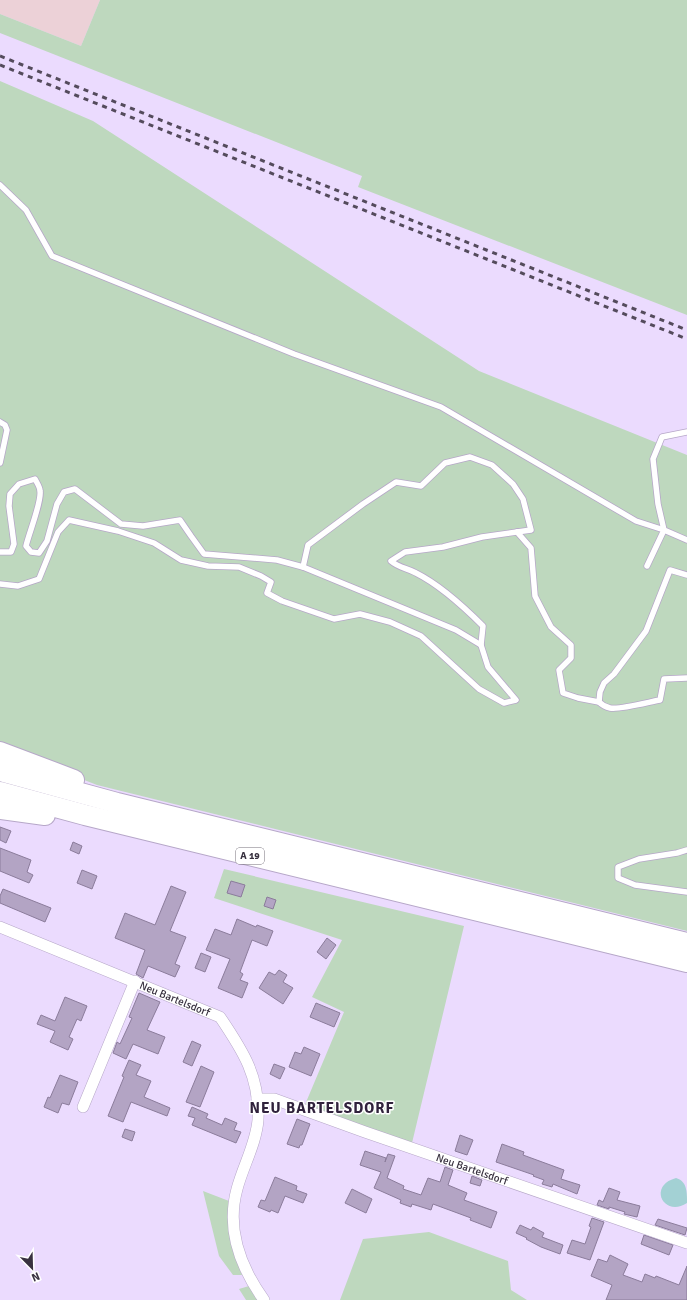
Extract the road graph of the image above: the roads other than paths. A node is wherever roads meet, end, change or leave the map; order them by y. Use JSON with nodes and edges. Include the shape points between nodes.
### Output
{"nodes":[{"id":1,"x":0,"y":185,"type":"edge"},
{"id":2,"x":0,"y":422,"type":"edge"},
{"id":3,"x":687,"y":432,"type":"edge"},
{"id":4,"x":0,"y":463,"type":"edge"},
{"id":5,"x":664,"y":530,"type":"junction"},
{"id":6,"x":517,"y":532,"type":"junction"},
{"id":7,"x":687,"y":540,"type":"edge"},
{"id":8,"x":0,"y":552,"type":"edge"},
{"id":9,"x":647,"y":566,"type":"dead end"},
{"id":10,"x":303,"y":567,"type":"junction"},
{"id":11,"x":687,"y":575,"type":"edge"},
{"id":12,"x":0,"y":584,"type":"edge"},
{"id":13,"x":481,"y":645,"type":"junction"},
{"id":14,"x":687,"y":678,"type":"edge"},
{"id":15,"x":599,"y":702,"type":"junction"},
{"id":16,"x":0,"y":752,"type":"edge"},
{"id":17,"x":0,"y":771,"type":"edge"},
{"id":18,"x":0,"y":792,"type":"edge"},
{"id":19,"x":117,"y":803,"type":"junction"},
{"id":20,"x":0,"y":809,"type":"edge"},
{"id":21,"x":85,"y":815,"type":"junction"},
{"id":22,"x":687,"y":850,"type":"edge"},
{"id":23,"x":687,"y":892,"type":"edge"},
{"id":24,"x":0,"y":926,"type":"edge"},
{"id":25,"x":687,"y":943,"type":"edge"},
{"id":26,"x":687,"y":962,"type":"edge"},
{"id":27,"x":135,"y":981,"type":"junction"},
{"id":28,"x":257,"y":1099,"type":"junction"},
{"id":29,"x":83,"y":1107,"type":"dead end"},
{"id":30,"x":687,"y":1243,"type":"edge"},
{"id":31,"x":264,"y":1300,"type":"edge"}],
"edges":[{"from":1,"to":5,"type":"lane","via":[[26,210],[52,256],[294,354],[441,407],[636,520]]},
{"from":2,"to":4,"type":"lane","via":[[7,430]]},
{"from":3,"to":5,"type":"lane","via":[[662,437],[653,459]]},
{"from":5,"to":7,"type":"lane"},
{"from":5,"to":9,"type":"lane"},
{"from":6,"to":10,"type":"lane","via":[[531,530],[523,499],[513,484],[492,465],[470,457],[445,463],[421,486],[396,482],[308,545]]},
{"from":6,"to":13,"type":"lane","via":[[405,552],[391,561],[397,567],[415,572],[464,607],[483,626]]},
{"from":6,"to":15,"type":"lane","via":[[531,548],[535,596],[551,627],[571,645],[571,658],[559,670],[563,693]]},
{"from":8,"to":10,"type":"lane","via":[[10,552],[14,544],[10,494],[19,484],[35,479],[40,490],[40,499],[26,546],[31,552],[39,553],[47,541],[57,504],[64,492],[75,489],[122,524],[143,526],[180,520],[204,554],[277,560]]},
{"from":10,"to":13,"type":"lane","via":[[456,630]]},
{"from":11,"to":15,"type":"lane","via":[[670,570],[646,631],[614,674],[604,683]]},
{"from":12,"to":13,"type":"lane","via":[[18,586],[39,579],[58,532],[69,520],[118,531],[154,543],[182,560],[208,566],[239,567],[271,582],[267,592],[282,601],[334,619],[360,614],[390,622],[421,636],[479,689],[504,703],[516,700],[488,667]]},
{"from":14,"to":15,"type":"lane","via":[[664,679],[660,700],[611,708]]},
{"from":16,"to":19,"type":"highway","via":[[96,788]]},
{"from":17,"to":19,"type":"highway","number":"A 19"},
{"from":18,"to":21,"type":"highway","number":"A 19"},
{"from":19,"to":25,"type":"highway","number":"A 19"},
{"from":20,"to":21,"type":"highway","via":[[54,816]]},
{"from":21,"to":26,"type":"highway","number":"A 19"},
{"from":22,"to":23,"type":"lane","via":[[625,864],[618,867],[618,878],[634,885]]},
{"from":24,"to":27,"type":"street","name":"Neu Bartelsdorf"},
{"from":27,"to":28,"type":"street","name":"Neu Bartelsdorf","via":[[220,1017],[241,1048],[252,1073]]},
{"from":27,"to":29,"type":"street","name":"Neu Bartelsdorf"},
{"from":28,"to":30,"type":"street","name":"Neu Bartelsdorf","via":[[274,1099]]},
{"from":28,"to":31,"type":"street","name":"Neu Bartelsdorf","via":[[258,1121],[252,1147],[236,1190],[233,1219],[237,1248],[245,1269]]}]}
